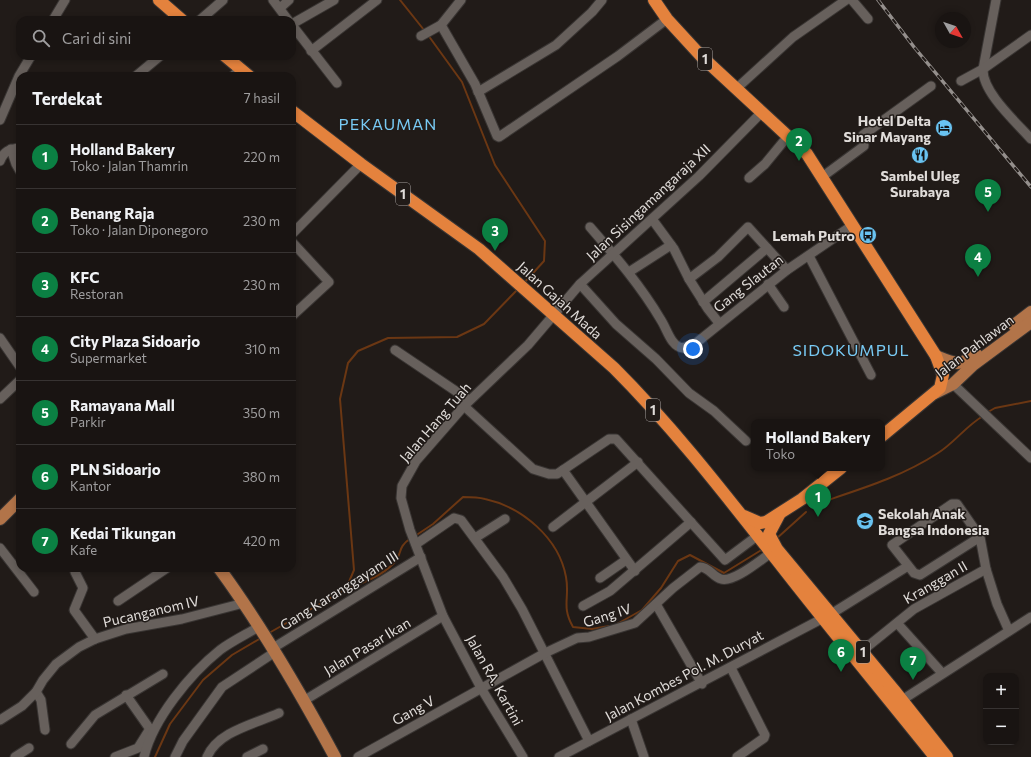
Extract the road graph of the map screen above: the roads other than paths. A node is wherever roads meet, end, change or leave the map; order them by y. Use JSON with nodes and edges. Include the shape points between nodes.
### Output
{"nodes":[{"id":1,"x":65,"y":0,"type":"edge"},
{"id":2,"x":159,"y":0,"type":"edge"},
{"id":3,"x":223,"y":0,"type":"edge"},
{"id":4,"x":273,"y":0,"type":"edge"},
{"id":5,"x":289,"y":0,"type":"edge"},
{"id":6,"x":334,"y":0,"type":"edge"},
{"id":7,"x":377,"y":0,"type":"edge"},
{"id":8,"x":461,"y":0,"type":"edge"},
{"id":9,"x":602,"y":0,"type":"edge"},
{"id":10,"x":654,"y":0,"type":"edge"},
{"id":11,"x":846,"y":0,"type":"edge"},
{"id":12,"x":852,"y":0,"type":"edge"},
{"id":13,"x":996,"y":0,"type":"edge"},
{"id":14,"x":280,"y":8,"type":"junction"},
{"id":15,"x":55,"y":16,"type":"edge"},
{"id":16,"x":177,"y":16,"type":"edge"},
{"id":17,"x":205,"y":16,"type":"edge"},
{"id":18,"x":285,"y":16,"type":"edge"},
{"id":19,"x":668,"y":19,"type":"junction"},
{"id":20,"x":868,"y":19,"type":"dead end"},
{"id":21,"x":296,"y":22,"type":"edge"},
{"id":22,"x":439,"y":26,"type":"junction"},
{"id":23,"x":296,"y":30,"type":"edge"},
{"id":24,"x":1031,"y":35,"type":"edge"},
{"id":25,"x":421,"y":36,"type":"dead end"},
{"id":26,"x":311,"y":51,"type":"junction"},
{"id":27,"x":29,"y":60,"type":"edge"},
{"id":28,"x":155,"y":60,"type":"edge"},
{"id":29,"x":979,"y":71,"type":"junction"},
{"id":30,"x":21,"y":72,"type":"edge"},
{"id":31,"x":141,"y":72,"type":"edge"},
{"id":32,"x":961,"y":81,"type":"dead end"},
{"id":33,"x":16,"y":83,"type":"edge"},
{"id":34,"x":337,"y":83,"type":"dead end"},
{"id":35,"x":931,"y":86,"type":"dead end"},
{"id":36,"x":737,"y":88,"type":"junction"},
{"id":37,"x":478,"y":92,"type":"junction"},
{"id":38,"x":762,"y":112,"type":"junction"},
{"id":39,"x":296,"y":114,"type":"edge"},
{"id":40,"x":0,"y":120,"type":"edge"},
{"id":41,"x":788,"y":136,"type":"junction"},
{"id":42,"x":1031,"y":139,"type":"edge"},
{"id":43,"x":0,"y":145,"type":"edge"},
{"id":44,"x":15,"y":148,"type":"edge"},
{"id":45,"x":0,"y":161,"type":"edge"},
{"id":46,"x":361,"y":164,"type":"junction"},
{"id":47,"x":822,"y":177,"type":"junction"},
{"id":48,"x":749,"y":178,"type":"dead end"},
{"id":49,"x":652,"y":219,"type":"junction"},
{"id":50,"x":853,"y":225,"type":"junction"},
{"id":51,"x":590,"y":227,"type":"dead end"},
{"id":52,"x":296,"y":230,"type":"edge"},
{"id":53,"x":671,"y":245,"type":"junction"},
{"id":54,"x":296,"y":246,"type":"edge"},
{"id":55,"x":767,"y":248,"type":"junction"},
{"id":56,"x":613,"y":253,"type":"junction"},
{"id":57,"x":809,"y":256,"type":"junction"},
{"id":58,"x":787,"y":270,"type":"junction"},
{"id":59,"x":629,"y":272,"type":"junction"},
{"id":60,"x":689,"y":279,"type":"junction"},
{"id":61,"x":580,"y":284,"type":"junction"},
{"id":62,"x":768,"y":284,"type":"junction"},
{"id":63,"x":704,"y":302,"type":"junction"},
{"id":64,"x":784,"y":307,"type":"dead end"},
{"id":65,"x":296,"y":312,"type":"edge"},
{"id":66,"x":1031,"y":312,"type":"edge"},
{"id":67,"x":554,"y":315,"type":"junction"},
{"id":68,"x":1031,"y":322,"type":"edge"},
{"id":69,"x":720,"y":323,"type":"junction"},
{"id":70,"x":0,"y":338,"type":"edge"},
{"id":71,"x":395,"y":350,"type":"dead end"},
{"id":72,"x":16,"y":355,"type":"edge"},
{"id":73,"x":936,"y":356,"type":"junction"},
{"id":74,"x":969,"y":360,"type":"junction"},
{"id":75,"x":871,"y":374,"type":"dead end"},
{"id":76,"x":16,"y":384,"type":"edge"},
{"id":77,"x":953,"y":384,"type":"junction"},
{"id":78,"x":935,"y":393,"type":"junction"},
{"id":79,"x":0,"y":399,"type":"edge"},
{"id":80,"x":467,"y":403,"type":"junction"},
{"id":81,"x":885,"y":434,"type":"edge"},
{"id":82,"x":746,"y":441,"type":"dead end"},
{"id":83,"x":1031,"y":458,"type":"edge"},
{"id":84,"x":638,"y":462,"type":"junction"},
{"id":85,"x":563,"y":470,"type":"junction"},
{"id":86,"x":838,"y":471,"type":"edge"},
{"id":87,"x":585,"y":502,"type":"junction"},
{"id":88,"x":16,"y":503,"type":"edge"},
{"id":89,"x":741,"y":515,"type":"junction"},
{"id":90,"x":779,"y":515,"type":"junction"},
{"id":91,"x":0,"y":519,"type":"edge"},
{"id":92,"x":505,"y":519,"type":"dead end"},
{"id":93,"x":691,"y":522,"type":"junction"},
{"id":94,"x":553,"y":527,"type":"dead end"},
{"id":95,"x":980,"y":537,"type":"junction"},
{"id":96,"x":474,"y":538,"type":"junction"},
{"id":97,"x":415,"y":543,"type":"junction"},
{"id":98,"x":767,"y":546,"type":"junction"},
{"id":99,"x":0,"y":548,"type":"edge"},
{"id":100,"x":421,"y":557,"type":"junction"},
{"id":101,"x":626,"y":560,"type":"junction"},
{"id":102,"x":908,"y":566,"type":"junction"},
{"id":103,"x":16,"y":569,"type":"edge"},
{"id":104,"x":986,"y":569,"type":"junction"},
{"id":105,"x":635,"y":571,"type":"junction"},
{"id":106,"x":19,"y":572,"type":"edge"},
{"id":107,"x":77,"y":572,"type":"edge"},
{"id":108,"x":161,"y":572,"type":"edge"},
{"id":109,"x":223,"y":572,"type":"edge"},
{"id":110,"x":600,"y":578,"type":"dead end"},
{"id":111,"x":34,"y":592,"type":"dead end"},
{"id":112,"x":118,"y":601,"type":"dead end"},
{"id":113,"x":244,"y":603,"type":"junction"},
{"id":114,"x":656,"y":604,"type":"junction"},
{"id":115,"x":583,"y":606,"type":"dead end"},
{"id":116,"x":443,"y":616,"type":"junction"},
{"id":117,"x":827,"y":616,"type":"junction"},
{"id":118,"x":1031,"y":617,"type":"edge"},
{"id":119,"x":897,"y":623,"type":"junction"},
{"id":120,"x":261,"y":628,"type":"junction"},
{"id":121,"x":1009,"y":631,"type":"junction"},
{"id":122,"x":95,"y":639,"type":"junction"},
{"id":123,"x":273,"y":649,"type":"junction"},
{"id":124,"x":862,"y":651,"type":"junction"},
{"id":125,"x":545,"y":653,"type":"junction"},
{"id":126,"x":731,"y":668,"type":"junction"},
{"id":127,"x":942,"y":673,"type":"junction"},
{"id":128,"x":163,"y":674,"type":"dead end"},
{"id":129,"x":702,"y":684,"type":"junction"},
{"id":130,"x":481,"y":688,"type":"junction"},
{"id":131,"x":36,"y":692,"type":"junction"},
{"id":132,"x":126,"y":695,"type":"junction"},
{"id":133,"x":305,"y":700,"type":"junction"},
{"id":134,"x":902,"y":700,"type":"junction"},
{"id":135,"x":279,"y":713,"type":"dead end"},
{"id":136,"x":0,"y":720,"type":"edge"},
{"id":137,"x":631,"y":720,"type":"junction"},
{"id":138,"x":45,"y":730,"type":"dead end"},
{"id":139,"x":151,"y":731,"type":"junction"},
{"id":140,"x":589,"y":741,"type":"junction"},
{"id":141,"x":71,"y":744,"type":"dead end"},
{"id":142,"x":29,"y":748,"type":"dead end"},
{"id":143,"x":263,"y":749,"type":"dead end"},
{"id":144,"x":15,"y":757,"type":"edge"},
{"id":145,"x":115,"y":757,"type":"edge"},
{"id":146,"x":144,"y":757,"type":"edge"},
{"id":147,"x":175,"y":757,"type":"edge"},
{"id":148,"x":206,"y":757,"type":"edge"},
{"id":149,"x":247,"y":757,"type":"edge"},
{"id":150,"x":335,"y":757,"type":"edge"},
{"id":151,"x":358,"y":757,"type":"edge"},
{"id":152,"x":523,"y":757,"type":"edge"},
{"id":153,"x":559,"y":757,"type":"edge"},
{"id":154,"x":644,"y":757,"type":"edge"},
{"id":155,"x":737,"y":757,"type":"edge"},
{"id":156,"x":935,"y":757,"type":"edge"},
{"id":157,"x":947,"y":757,"type":"edge"}],
"edges":[{"from":1,"to":15,"type":"street"},
{"from":2,"to":16,"type":"highway"},
{"from":3,"to":17,"type":"street"},
{"from":4,"to":14,"type":"street"},
{"from":5,"to":14,"type":"street"},
{"from":6,"to":21,"type":"street"},
{"from":7,"to":26,"type":"street"},
{"from":8,"to":22,"type":"street"},
{"from":9,"to":37,"type":"street","via":[[556,45]]},
{"from":10,"to":19,"type":"highway","number":"1"},
{"from":11,"to":36,"type":"street","via":[[793,38]]},
{"from":12,"to":20,"type":"street"},
{"from":13,"to":29,"type":"street"},
{"from":14,"to":18,"type":"street"},
{"from":19,"to":36,"type":"highway","number":"1","via":[[701,56]]},
{"from":19,"to":37,"type":"street","via":[[499,138]]},
{"from":22,"to":25,"type":"street"},
{"from":22,"to":37,"type":"street","via":[[464,63]]},
{"from":23,"to":26,"type":"street"},
{"from":24,"to":29,"type":"street"},
{"from":26,"to":34,"type":"street"},
{"from":27,"to":30,"type":"street"},
{"from":28,"to":31,"type":"street"},
{"from":29,"to":32,"type":"street"},
{"from":29,"to":42,"type":"street","via":[[988,87]]},
{"from":33,"to":40,"type":"street"},
{"from":35,"to":47,"type":"street","via":[[863,135],[864,146]]},
{"from":36,"to":38,"type":"highway","number":"1"},
{"from":38,"to":41,"type":"highway","number":"1"},
{"from":38,"to":49,"type":"street","name":"Jalan Sisingamangaraja XII"},
{"from":39,"to":46,"type":"highway","name":"Jalan Gajah Mada","number":"1"},
{"from":41,"to":47,"type":"highway","number":"1","via":[[807,154]]},
{"from":41,"to":48,"type":"street","via":[[765,164]]},
{"from":43,"to":44,"type":"street"},
{"from":44,"to":45,"type":"street","via":[[4,153]]},
{"from":46,"to":52,"type":"street"},
{"from":46,"to":67,"type":"highway","name":"Jalan Gajah Mada","number":"1","via":[[456,231]]},
{"from":47,"to":50,"type":"highway","number":"1"},
{"from":49,"to":53,"type":"street"},
{"from":49,"to":56,"type":"street","name":"Jalan Sisingamangaraja XII"},
{"from":50,"to":57,"type":"street","name":"Gang Slautan"},
{"from":50,"to":73,"type":"highway","number":"1"},
{"from":51,"to":56,"type":"street"},
{"from":53,"to":59,"type":"street"},
{"from":53,"to":60,"type":"street"},
{"from":54,"to":65,"type":"street","via":[[328,282]]},
{"from":55,"to":58,"type":"street"},
{"from":55,"to":60,"type":"street","via":[[748,227],[718,257]]},
{"from":55,"to":63,"type":"street"},
{"from":56,"to":59,"type":"street"},
{"from":56,"to":61,"type":"street","name":"Jalan Sisingamangaraja XII"},
{"from":57,"to":58,"type":"street","name":"Gang Slautan"},
{"from":57,"to":75,"type":"street"},
{"from":58,"to":62,"type":"street","name":"Gang Slautan"},
{"from":59,"to":69,"type":"street","name":"Gang Slautan","via":[[662,320],[674,343],[680,347],[696,343]]},
{"from":60,"to":63,"type":"street"},
{"from":61,"to":67,"type":"street","name":"Jalan Sisingamangaraja XII"},
{"from":61,"to":82,"type":"street","via":[[616,324],[656,359],[689,393],[714,411]]},
{"from":62,"to":64,"type":"street"},
{"from":62,"to":69,"type":"street","name":"Gang Slautan"},
{"from":63,"to":69,"type":"street"},
{"from":66,"to":74,"type":"main road","name":"Jalan Pahlawan"},
{"from":67,"to":80,"type":"street","name":"Jalan Hang Tuah","via":[[528,345]]},
{"from":67,"to":89,"type":"highway","name":"Jalan Gajah Mada","number":"1","via":[[632,387],[711,475]]},
{"from":68,"to":77,"type":"main road","name":"Jalan Pahlawan","via":[[973,365]]},
{"from":70,"to":72,"type":"street"},
{"from":71,"to":80,"type":"street"},
{"from":73,"to":74,"type":"main road","name":"Jalan Pahlawan","via":[[959,364]]},
{"from":73,"to":78,"type":"highway","number":"1","via":[[943,380]]},
{"from":74,"to":77,"type":"main road"},
{"from":76,"to":79,"type":"street"},
{"from":77,"to":78,"type":"main road","name":"Jalan Pahlawan"},
{"from":77,"to":83,"type":"street"},
{"from":78,"to":81,"type":"highway","number":"1"},
{"from":80,"to":85,"type":"street","via":[[533,469],[549,474],[557,474]]},
{"from":80,"to":97,"type":"street","name":"Jalan Hang Tuah","via":[[416,461],[402,486],[402,498]]},
{"from":84,"to":85,"type":"street","via":[[619,440],[613,438]]},
{"from":84,"to":87,"type":"street"},
{"from":84,"to":93,"type":"street"},
{"from":85,"to":87,"type":"street"},
{"from":86,"to":90,"type":"highway","number":"1"},
{"from":87,"to":94,"type":"street"},
{"from":87,"to":101,"type":"street"},
{"from":88,"to":91,"type":"main road"},
{"from":89,"to":90,"type":"highway","via":[[760,523]]},
{"from":89,"to":98,"type":"highway","number":"1"},
{"from":90,"to":98,"type":"highway","number":"1","via":[[772,526]]},
{"from":92,"to":96,"type":"street"},
{"from":93,"to":98,"type":"street","via":[[725,560]]},
{"from":93,"to":105,"type":"street"},
{"from":95,"to":102,"type":"street","via":[[920,575],[916,575]]},
{"from":95,"to":102,"type":"street","via":[[959,506],[952,504],[892,545]]},
{"from":95,"to":104,"type":"street"},
{"from":96,"to":97,"type":"street","via":[[457,518]]},
{"from":96,"to":125,"type":"street","via":[[503,577]]},
{"from":97,"to":100,"type":"street","name":"Jalan Hang Tuah"},
{"from":98,"to":114,"type":"street","name":"Gang IV","via":[[741,574],[720,579],[700,567]]},
{"from":98,"to":117,"type":"highway","number":"1"},
{"from":99,"to":103,"type":"street"},
{"from":100,"to":116,"type":"street","name":"Jalan Hang Tuah"},
{"from":100,"to":123,"type":"street","name":"Gang Karanggayam III"},
{"from":101,"to":105,"type":"street"},
{"from":101,"to":110,"type":"street"},
{"from":102,"to":117,"type":"street","name":"Jalan Kombes Pol. M. Duryat"},
{"from":104,"to":119,"type":"street","name":"Kranggan II","via":[[914,609]]},
{"from":104,"to":121,"type":"street"},
{"from":105,"to":115,"type":"street","via":[[610,591]]},
{"from":106,"to":111,"type":"street"},
{"from":107,"to":122,"type":"street","via":[[83,588],[74,610]]},
{"from":108,"to":112,"type":"street"},
{"from":109,"to":113,"type":"main road"},
{"from":113,"to":120,"type":"main road"},
{"from":113,"to":122,"type":"street","name":"Pucanganom IV","via":[[182,619],[126,629]]},
{"from":114,"to":125,"type":"street","name":"Gang IV","via":[[632,625],[577,638]]},
{"from":114,"to":129,"type":"street"},
{"from":116,"to":130,"type":"street","name":"Jalan RA. Kartini"},
{"from":116,"to":133,"type":"street","name":"Jalan Pasar Ikan"},
{"from":117,"to":124,"type":"highway","number":"1"},
{"from":117,"to":126,"type":"street","name":"Jalan Kombes Pol. M. Duryat"},
{"from":117,"to":156,"type":"highway","number":"1"},
{"from":118,"to":121,"type":"street"},
{"from":119,"to":124,"type":"street","name":"Kranggan II"},
{"from":119,"to":127,"type":"street"},
{"from":120,"to":123,"type":"main road"},
{"from":120,"to":139,"type":"street","via":[[222,649],[212,658],[175,698]]},
{"from":121,"to":127,"type":"street"},
{"from":122,"to":131,"type":"street","name":"Pucanganom IV","via":[[79,646],[56,664]]},
{"from":123,"to":133,"type":"main road"},
{"from":123,"to":147,"type":"street","name":"Gang Karanggayam III","via":[[222,687],[183,741]]},
{"from":124,"to":134,"type":"highway","number":"1"},
{"from":125,"to":130,"type":"street","name":"Gang IV"},
{"from":125,"to":140,"type":"street"},
{"from":126,"to":129,"type":"street","name":"Jalan Kombes Pol. M. Duryat"},
{"from":126,"to":155,"type":"street","via":[[765,735]]},
{"from":127,"to":134,"type":"street"},
{"from":128,"to":132,"type":"street"},
{"from":129,"to":137,"type":"street","name":"Jalan Kombes Pol. M. Duryat"},
{"from":130,"to":151,"type":"street","name":"Gang V"},
{"from":130,"to":152,"type":"street","name":"Jalan RA. Kartini"},
{"from":131,"to":136,"type":"street","name":"Pucanganom IV","via":[[22,706]]},
{"from":131,"to":138,"type":"street","via":[[41,700]]},
{"from":132,"to":139,"type":"street"},
{"from":132,"to":141,"type":"street","via":[[95,715]]},
{"from":133,"to":150,"type":"main road"},
{"from":134,"to":157,"type":"highway","number":"1"},
{"from":135,"to":148,"type":"street","via":[[231,733],[214,746]]},
{"from":137,"to":140,"type":"street","name":"Jalan Kombes Pol. M. Duryat"},
{"from":137,"to":154,"type":"street"},
{"from":139,"to":145,"type":"street","via":[[138,748]]},
{"from":139,"to":146,"type":"street"},
{"from":140,"to":153,"type":"street","name":"Jalan Kombes Pol. M. Duryat"},
{"from":142,"to":144,"type":"street"},
{"from":143,"to":149,"type":"street"}]}
